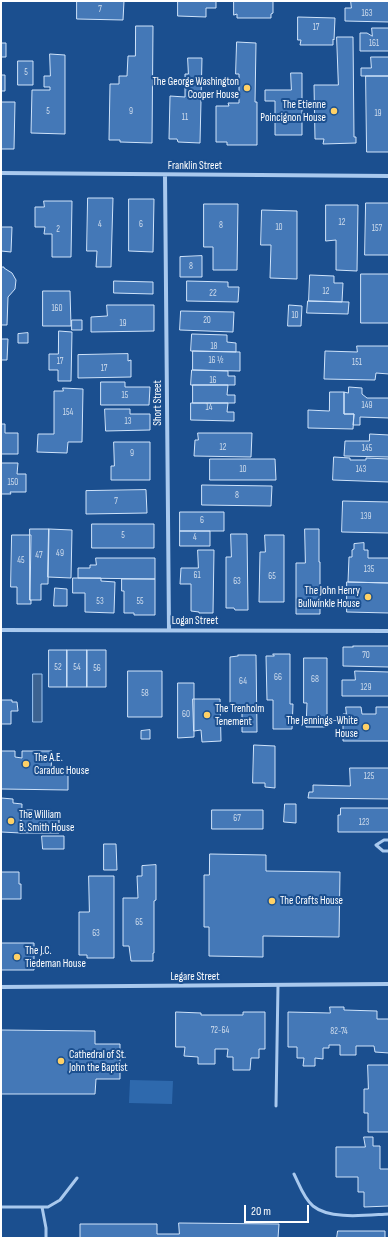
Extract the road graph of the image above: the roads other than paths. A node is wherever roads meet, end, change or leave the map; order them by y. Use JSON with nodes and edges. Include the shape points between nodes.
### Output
{"nodes":[{"id":1,"x":1,"y":173,"type":"edge"},
{"id":2,"x":165,"y":175,"type":"junction"},
{"id":3,"x":389,"y":176,"type":"edge"},
{"id":4,"x":1,"y":630,"type":"edge"},
{"id":5,"x":169,"y":630,"type":"junction"},
{"id":6,"x":389,"y":631,"type":"edge"},
{"id":7,"x":389,"y":840,"type":"edge"},
{"id":8,"x":389,"y":852,"type":"edge"},
{"id":9,"x":389,"y":984,"type":"edge"},
{"id":10,"x":278,"y":985,"type":"junction"},
{"id":11,"x":1,"y":987,"type":"edge"},
{"id":12,"x":276,"y":1106,"type":"dead end"},
{"id":13,"x":294,"y":1174,"type":"dead end"},
{"id":14,"x":77,"y":1178,"type":"dead end"},
{"id":15,"x":1,"y":1207,"type":"edge"},
{"id":16,"x":42,"y":1207,"type":"junction"},
{"id":17,"x":389,"y":1214,"type":"edge"},
{"id":18,"x":46,"y":1238,"type":"edge"}],
"edges":[{"from":1,"to":2,"type":"street","name":"Franklin Street"},
{"from":2,"to":3,"type":"street","name":"Franklin Street"},
{"from":2,"to":5,"type":"street","name":"Short Street"},
{"from":4,"to":5,"type":"street","name":"Logan Street"},
{"from":5,"to":6,"type":"street","name":"Logan Street"},
{"from":7,"to":8,"type":"lane","via":[[376,845]]},
{"from":9,"to":10,"type":"street","name":"Legare Street"},
{"from":10,"to":11,"type":"street","name":"Legare Street"},
{"from":10,"to":12,"type":"lane"},
{"from":13,"to":17,"type":"lane","via":[[312,1205],[323,1212],[339,1215]]},
{"from":14,"to":16,"type":"lane","via":[[60,1200],[48,1207]]},
{"from":15,"to":16,"type":"lane"},
{"from":16,"to":18,"type":"lane"}]}
